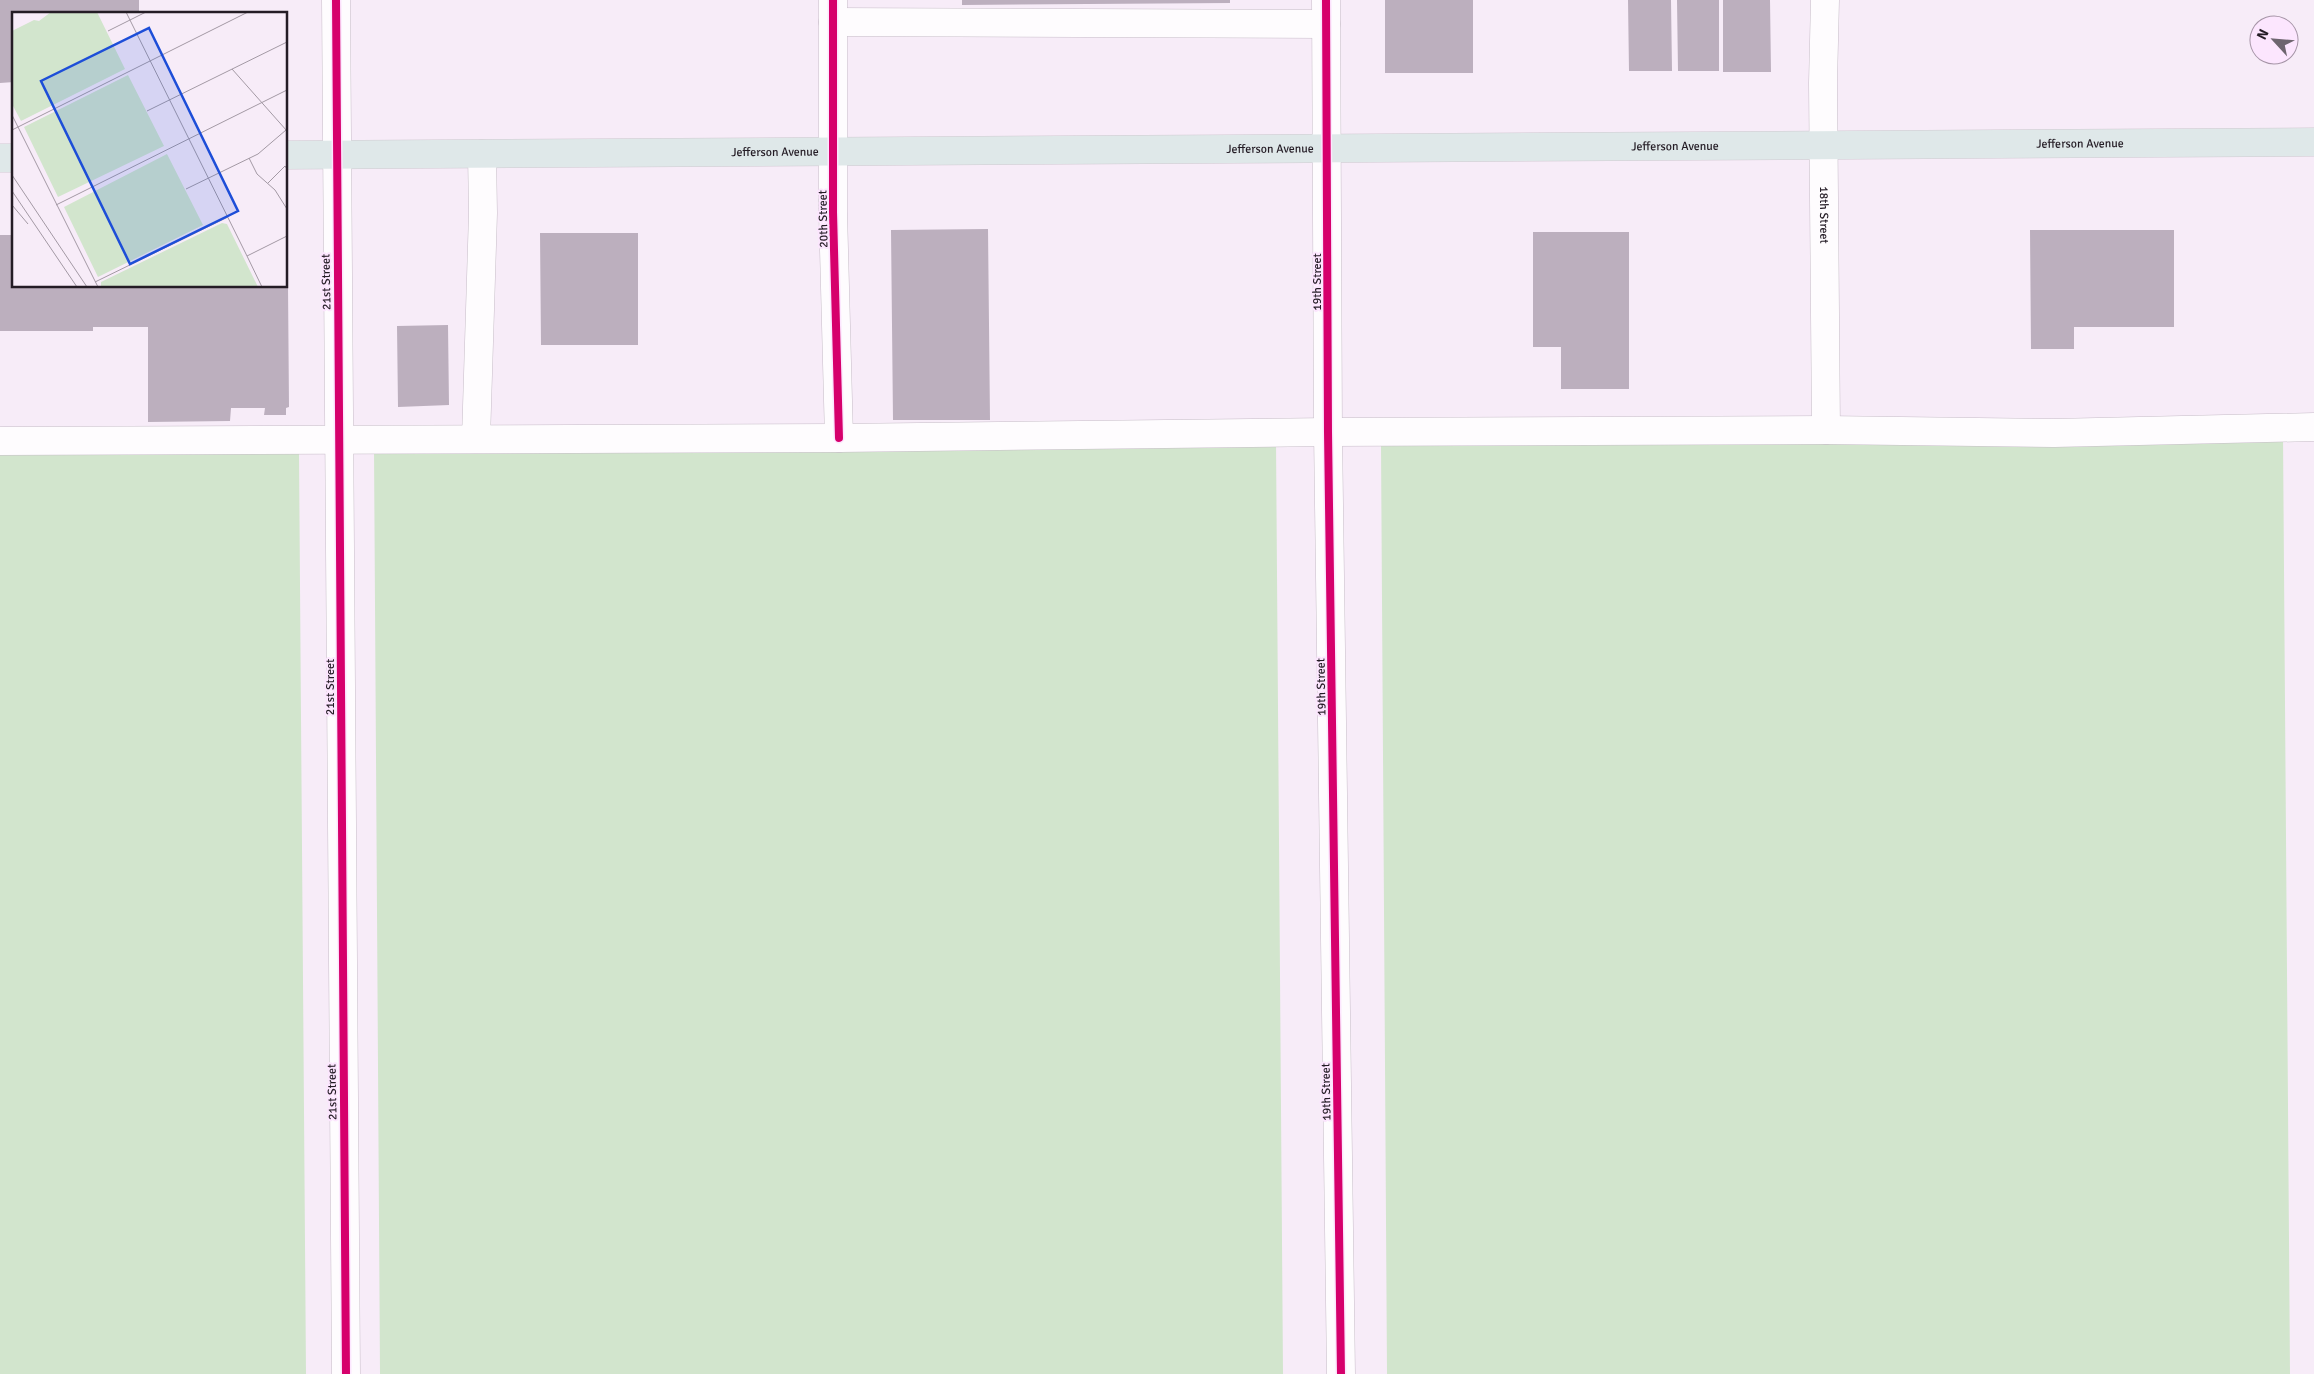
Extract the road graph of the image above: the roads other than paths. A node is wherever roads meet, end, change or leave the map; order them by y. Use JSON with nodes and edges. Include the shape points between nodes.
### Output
{"nodes":[{"id":1,"x":336,"y":0,"type":"edge"},
{"id":2,"x":1825,"y":0,"type":"edge"},
{"id":3,"x":833,"y":11,"type":"edge"},
{"id":4,"x":1326,"y":12,"type":"edge"},
{"id":5,"x":2314,"y":142,"type":"edge"},
{"id":6,"x":1824,"y":145,"type":"junction"},
{"id":7,"x":1328,"y":148,"type":"junction"},
{"id":8,"x":834,"y":152,"type":"junction"},
{"id":9,"x":482,"y":154,"type":"junction"},
{"id":10,"x":336,"y":155,"type":"junction"},
{"id":11,"x":288,"y":156,"type":"edge"},
{"id":12,"x":2314,"y":427,"type":"edge"},
{"id":13,"x":1826,"y":430,"type":"junction"},
{"id":14,"x":1328,"y":432,"type":"junction"},
{"id":15,"x":839,"y":438,"type":"junction"},
{"id":16,"x":340,"y":439,"type":"junction"},
{"id":17,"x":476,"y":439,"type":"junction"},
{"id":18,"x":0,"y":441,"type":"edge"},
{"id":19,"x":346,"y":1374,"type":"edge"},
{"id":20,"x":1341,"y":1374,"type":"edge"}],
"edges":[{"from":1,"to":10,"type":"street","name":"21st Street"},
{"from":2,"to":6,"type":"street","name":"18th Street"},
{"from":3,"to":4,"type":"street"},
{"from":3,"to":8,"type":"street","name":"20th Street"},
{"from":4,"to":7,"type":"street","name":"19th Street"},
{"from":5,"to":6,"type":"main road","name":"Jefferson Avenue"},
{"from":6,"to":7,"type":"main road","name":"Jefferson Avenue"},
{"from":6,"to":13,"type":"street","name":"18th Street"},
{"from":7,"to":8,"type":"main road","name":"Jefferson Avenue"},
{"from":7,"to":14,"type":"street","name":"19th Street"},
{"from":8,"to":9,"type":"main road","name":"Jefferson Avenue"},
{"from":8,"to":15,"type":"street","name":"20th Street"},
{"from":9,"to":10,"type":"main road","name":"Jefferson Avenue"},
{"from":9,"to":17,"type":"street"},
{"from":10,"to":11,"type":"main road","name":"Jefferson Avenue"},
{"from":10,"to":16,"type":"street","name":"21st Street"},
{"from":12,"to":13,"type":"street","via":[[2054,433]]},
{"from":13,"to":14,"type":"street"},
{"from":14,"to":15,"type":"street"},
{"from":14,"to":20,"type":"street","name":"19th Street"},
{"from":15,"to":17,"type":"street"},
{"from":16,"to":17,"type":"street"},
{"from":16,"to":18,"type":"street"},
{"from":16,"to":19,"type":"street","name":"21st Street"}]}
